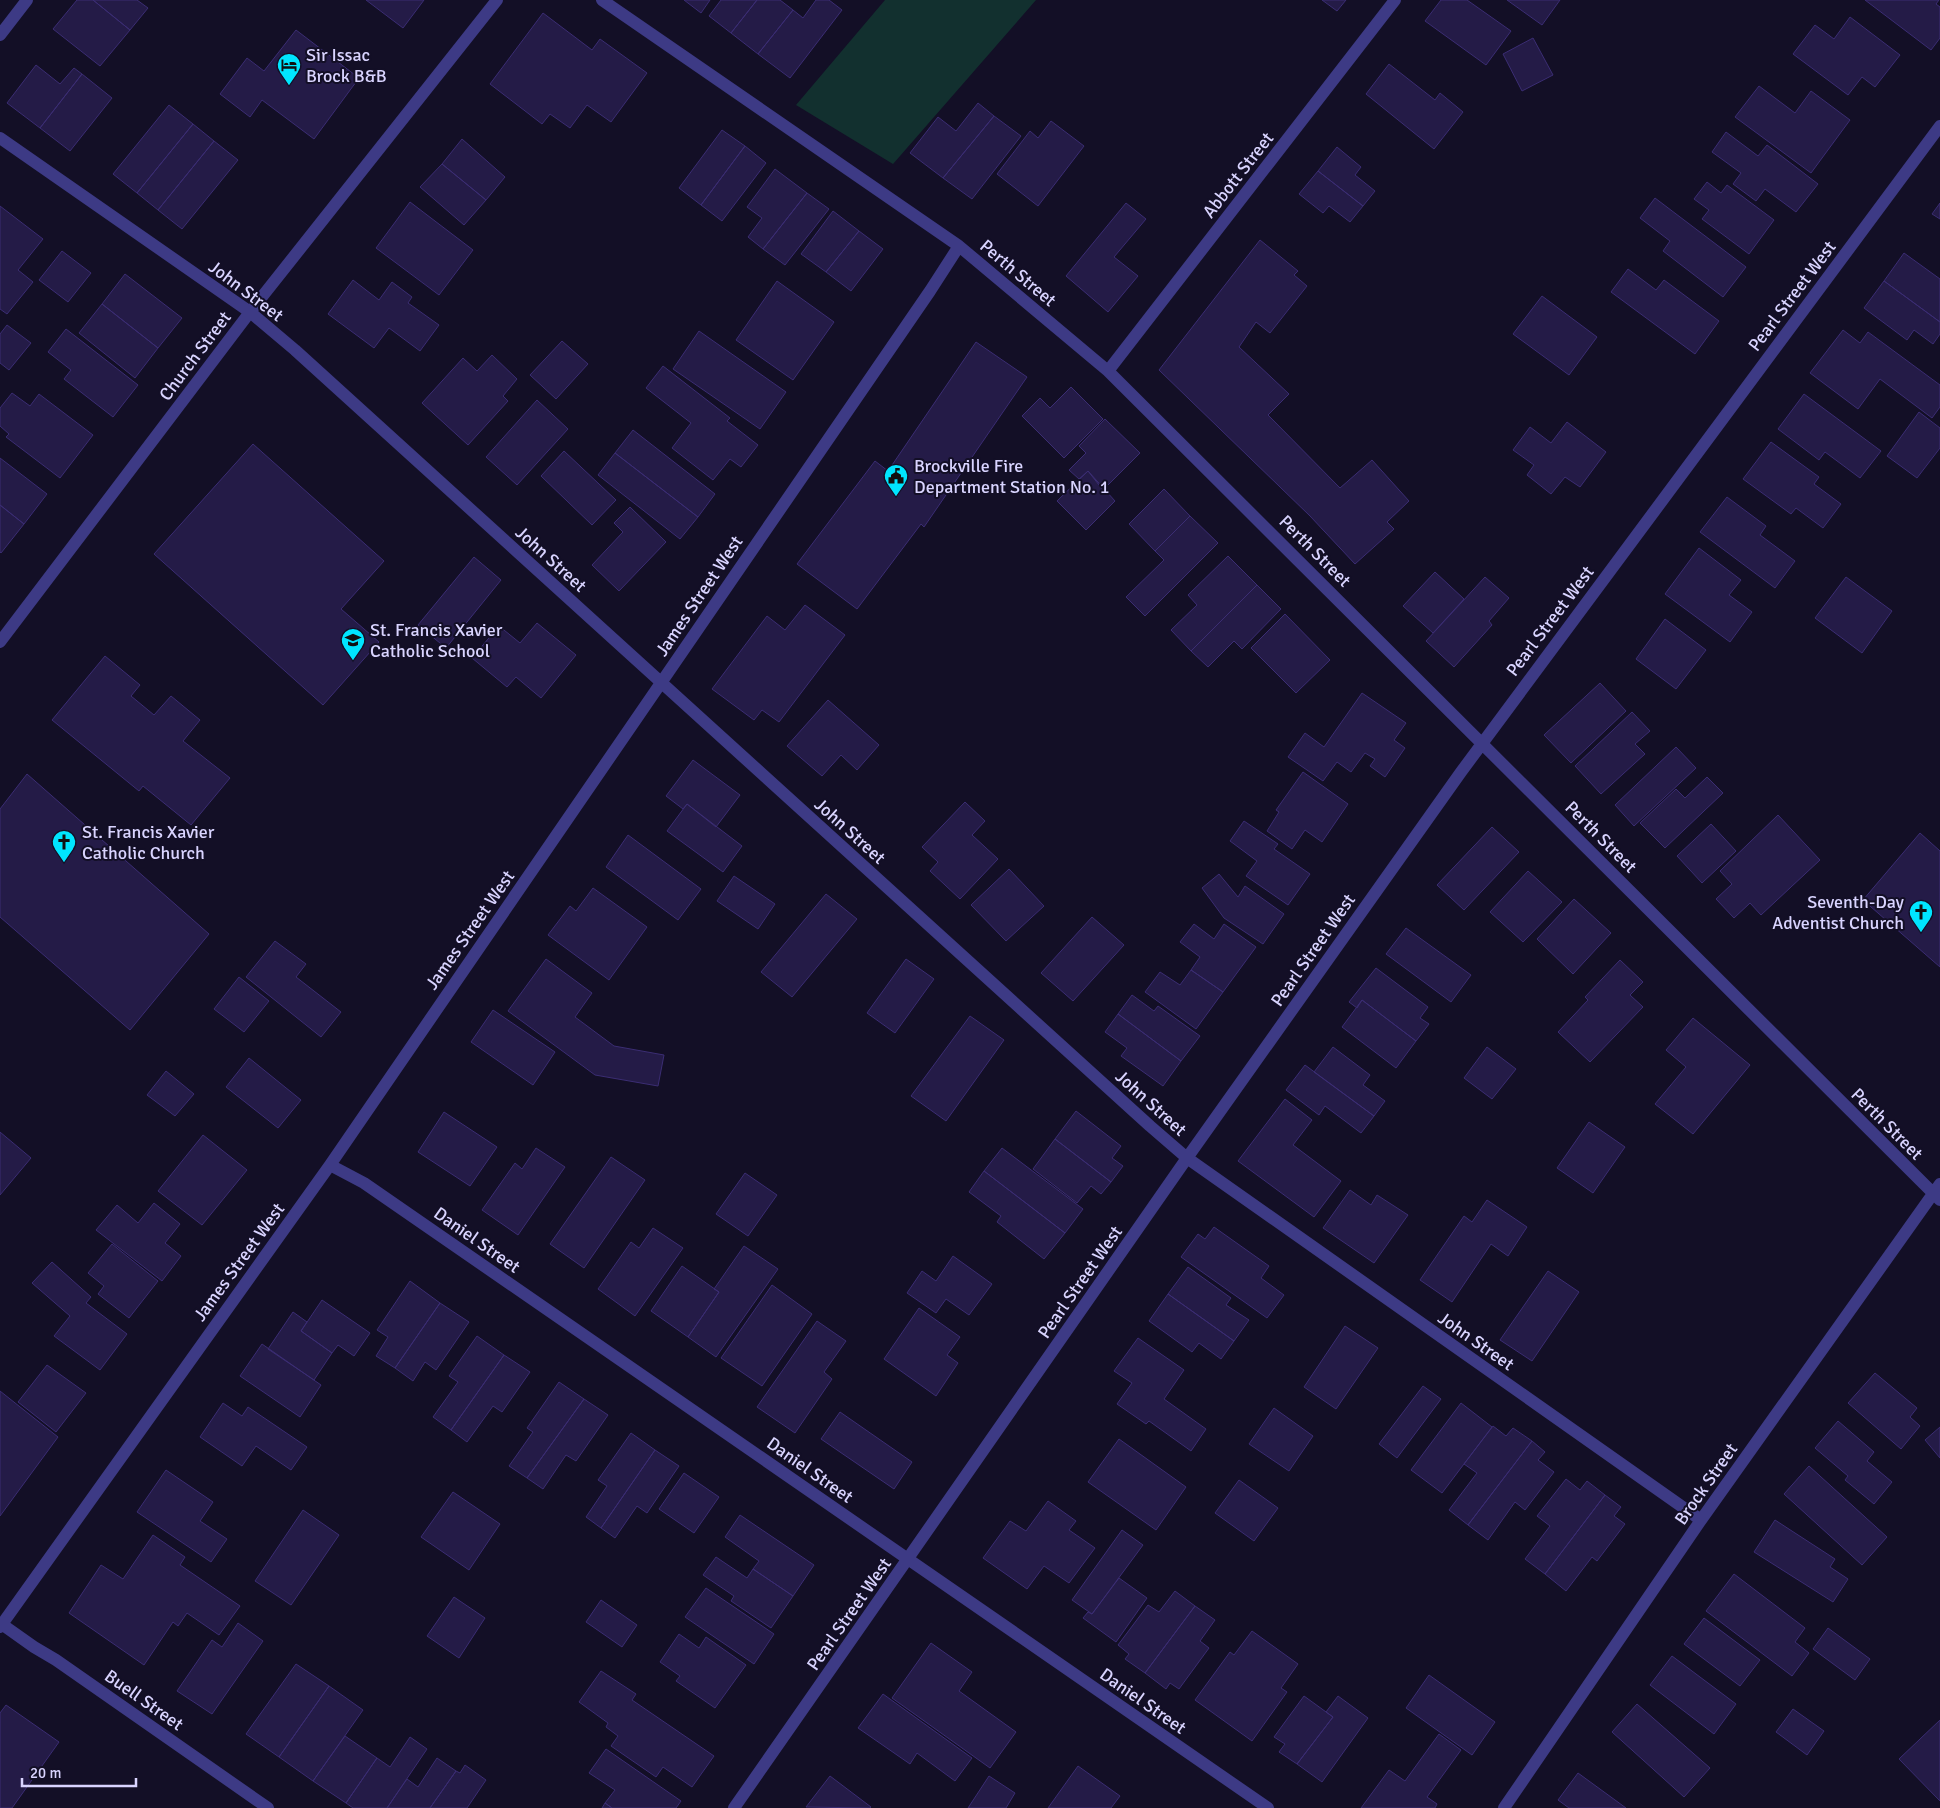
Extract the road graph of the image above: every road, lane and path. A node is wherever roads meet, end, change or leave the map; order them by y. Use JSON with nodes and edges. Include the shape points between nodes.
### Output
{"nodes":[{"id":1,"x":27,"y":0,"type":"edge"},
{"id":2,"x":497,"y":0,"type":"edge"},
{"id":3,"x":602,"y":0,"type":"edge"},
{"id":4,"x":1395,"y":0,"type":"edge"},
{"id":5,"x":0,"y":36,"type":"edge"},
{"id":6,"x":1940,"y":126,"type":"edge"},
{"id":7,"x":0,"y":138,"type":"edge"},
{"id":8,"x":959,"y":246,"type":"junction"},
{"id":9,"x":250,"y":312,"type":"junction"},
{"id":10,"x":1108,"y":371,"type":"junction"},
{"id":11,"x":0,"y":642,"type":"edge"},
{"id":12,"x":662,"y":683,"type":"junction"},
{"id":13,"x":1483,"y":742,"type":"junction"},
{"id":14,"x":1187,"y":1158,"type":"junction"},
{"id":15,"x":330,"y":1164,"type":"junction"},
{"id":16,"x":1938,"y":1193,"type":"edge"},
{"id":17,"x":1701,"y":1520,"type":"junction"},
{"id":18,"x":908,"y":1560,"type":"junction"},
{"id":19,"x":1,"y":1625,"type":"edge"},
{"id":20,"x":268,"y":1808,"type":"edge"},
{"id":21,"x":734,"y":1808,"type":"edge"},
{"id":22,"x":1268,"y":1808,"type":"edge"},
{"id":23,"x":1504,"y":1808,"type":"edge"}],
"edges":[{"from":1,"to":5,"type":"street"},
{"from":2,"to":9,"type":"street","name":"Church Street"},
{"from":3,"to":8,"type":"street","name":"Perth Street"},
{"from":4,"to":10,"type":"street","name":"Abbott Street"},
{"from":6,"to":13,"type":"street","name":"Pearl Street West"},
{"from":7,"to":9,"type":"street","name":"John Street"},
{"from":8,"to":10,"type":"street","name":"Perth Street"},
{"from":8,"to":12,"type":"street","name":"James Street West"},
{"from":9,"to":11,"type":"street","name":"Church Street"},
{"from":9,"to":12,"type":"street","name":"John Street"},
{"from":10,"to":13,"type":"street","name":"Perth Street"},
{"from":12,"to":14,"type":"street","name":"John Street"},
{"from":12,"to":15,"type":"street","name":"James Street West"},
{"from":13,"to":14,"type":"street","name":"Pearl Street West"},
{"from":13,"to":16,"type":"street","name":"Perth Street"},
{"from":14,"to":17,"type":"street","name":"John Street"},
{"from":14,"to":18,"type":"street","name":"Pearl Street West"},
{"from":15,"to":18,"type":"street","name":"Daniel Street","via":[[364,1183]]},
{"from":15,"to":19,"type":"street","name":"James Street West"},
{"from":16,"to":17,"type":"street","name":"Brock Street"},
{"from":17,"to":23,"type":"street","name":"Brock Street"},
{"from":18,"to":21,"type":"street","name":"Pearl Street West"},
{"from":18,"to":22,"type":"street","name":"Daniel Street"},
{"from":19,"to":20,"type":"street","name":"Buell Street"}]}
